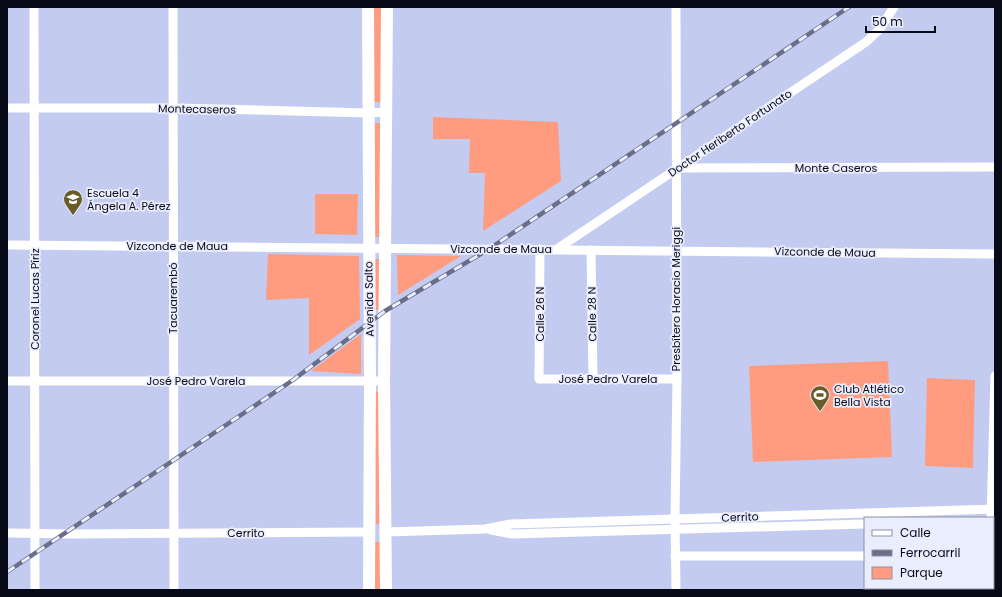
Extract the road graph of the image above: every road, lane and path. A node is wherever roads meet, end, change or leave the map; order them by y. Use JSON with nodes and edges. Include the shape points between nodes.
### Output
{"nodes":[{"id":1,"x":34,"y":7,"type":"edge"},
{"id":2,"x":173,"y":7,"type":"edge"},
{"id":3,"x":368,"y":7,"type":"edge"},
{"id":4,"x":387,"y":7,"type":"edge"},
{"id":5,"x":676,"y":7,"type":"edge"},
{"id":6,"x":894,"y":7,"type":"edge"},
{"id":7,"x":35,"y":107,"type":"junction"},
{"id":8,"x":7,"y":108,"type":"edge"},
{"id":9,"x":174,"y":108,"type":"junction"},
{"id":10,"x":386,"y":112,"type":"junction"},
{"id":11,"x":368,"y":113,"type":"junction"},
{"id":12,"x":995,"y":167,"type":"edge"},
{"id":13,"x":676,"y":168,"type":"junction"},
{"id":14,"x":7,"y":245,"type":"edge"},
{"id":15,"x":35,"y":245,"type":"junction"},
{"id":16,"x":173,"y":246,"type":"junction"},
{"id":17,"x":368,"y":248,"type":"junction"},
{"id":18,"x":386,"y":248,"type":"junction"},
{"id":19,"x":540,"y":249,"type":"junction"},
{"id":20,"x":557,"y":249,"type":"junction"},
{"id":21,"x":591,"y":250,"type":"junction"},
{"id":22,"x":676,"y":251,"type":"junction"},
{"id":23,"x":995,"y":254,"type":"edge"},
{"id":24,"x":995,"y":376,"type":"edge"},
{"id":25,"x":539,"y":379,"type":"joint"},
{"id":26,"x":593,"y":379,"type":"junction"},
{"id":27,"x":677,"y":379,"type":"junction"},
{"id":28,"x":7,"y":381,"type":"edge"},
{"id":29,"x":35,"y":381,"type":"junction"},
{"id":30,"x":173,"y":381,"type":"junction"},
{"id":31,"x":370,"y":381,"type":"junction"},
{"id":32,"x":384,"y":381,"type":"junction"},
{"id":33,"x":992,"y":512,"type":"edge"},
{"id":34,"x":675,"y":519,"type":"junction"},
{"id":35,"x":864,"y":524,"type":"edge"},
{"id":36,"x":675,"y":529,"type":"junction"},
{"id":37,"x":485,"y":530,"type":"junction"},
{"id":38,"x":369,"y":532,"type":"junction"},
{"id":39,"x":386,"y":532,"type":"junction"},
{"id":40,"x":7,"y":533,"type":"edge"},
{"id":41,"x":173,"y":533,"type":"junction"},
{"id":42,"x":34,"y":534,"type":"junction"},
{"id":43,"x":676,"y":556,"type":"junction"},
{"id":44,"x":864,"y":556,"type":"edge"},
{"id":45,"x":35,"y":590,"type":"edge"},
{"id":46,"x":174,"y":590,"type":"edge"},
{"id":47,"x":368,"y":590,"type":"edge"},
{"id":48,"x":386,"y":590,"type":"edge"},
{"id":49,"x":676,"y":590,"type":"edge"}],
"edges":[{"from":1,"to":7,"type":"street","name":"Coronel Lucas Píriz"},
{"from":2,"to":9,"type":"street","name":"Tacuarembó"},
{"from":3,"to":11,"type":"street","name":"Avenida Salto"},
{"from":4,"to":10,"type":"street","name":"Avenida Salto"},
{"from":5,"to":13,"type":"street","name":"Presbítero Horacio Meriggi"},
{"from":6,"to":13,"type":"street","name":"Doctor Heriberto Fortunato","via":[[880,29],[866,42]]},
{"from":7,"to":8,"type":"street","name":"Montecaseros"},
{"from":7,"to":9,"type":"street","name":"Montecaseros"},
{"from":7,"to":15,"type":"street","name":"Coronel Lucas Píriz"},
{"from":9,"to":11,"type":"street","name":"Montecaseros"},
{"from":9,"to":16,"type":"street","name":"Tacuarembó"},
{"from":10,"to":11,"type":"street","name":"Montecaseros"},
{"from":10,"to":18,"type":"street","name":"Avenida Salto"},
{"from":11,"to":17,"type":"street","name":"Avenida Salto"},
{"from":12,"to":13,"type":"street","name":"Monte Caseros"},
{"from":13,"to":20,"type":"street","name":"Doctor Heriberto Fortunato"},
{"from":13,"to":22,"type":"street","name":"Presbítero Horacio Meriggi"},
{"from":14,"to":15,"type":"street","name":"Vizconde de Maua"},
{"from":15,"to":16,"type":"street","name":"Vizconde de Maua"},
{"from":15,"to":29,"type":"street","name":"Coronel Lucas Píriz"},
{"from":16,"to":17,"type":"street","name":"Vizconde de Maua"},
{"from":16,"to":30,"type":"street","name":"Tacuarembó"},
{"from":17,"to":18,"type":"street","name":"Vizconde de Maua"},
{"from":17,"to":31,"type":"street","name":"Avenida Salto"},
{"from":18,"to":19,"type":"street","name":"Vizconde de Maua"},
{"from":18,"to":32,"type":"street","name":"Avenida Salto"},
{"from":19,"to":20,"type":"street","name":"Vizconde de Maua"},
{"from":19,"to":25,"type":"street","name":"Calle 26 N"},
{"from":20,"to":21,"type":"street","name":"Vizconde de Maua"},
{"from":21,"to":22,"type":"street","name":"Vizconde de Maua"},
{"from":21,"to":26,"type":"street","name":"Calle 28 N"},
{"from":22,"to":23,"type":"street","name":"Vizconde de Maua"},
{"from":22,"to":27,"type":"street","name":"Presbítero Horacio Meriggi"},
{"from":24,"to":33,"type":"street"},
{"from":25,"to":26,"type":"street","name":"José Pedro Varela"},
{"from":26,"to":27,"type":"street","name":"José Pedro Varela"},
{"from":27,"to":34,"type":"street","name":"Presbítero Horacio Meriggi"},
{"from":28,"to":29,"type":"street","name":"José Pedro Varela"},
{"from":29,"to":30,"type":"street","name":"José Pedro Varela"},
{"from":29,"to":42,"type":"street","name":"Coronel Lucas Píriz"},
{"from":30,"to":31,"type":"street","name":"José Pedro Varela"},
{"from":30,"to":41,"type":"street","name":"Tacuarembó"},
{"from":31,"to":32,"type":"street","name":"José Pedro Varela"},
{"from":31,"to":38,"type":"street","name":"Avenida Salto"},
{"from":32,"to":39,"type":"street","name":"Avenida Salto"},
{"from":33,"to":34,"type":"street","name":"Cerrito"},
{"from":34,"to":36,"type":"street","name":"Presbítero Horacio Meriggi"},
{"from":34,"to":37,"type":"street","name":"Cerrito","via":[[511,524]]},
{"from":35,"to":36,"type":"street","name":"Cerrito"},
{"from":36,"to":37,"type":"street","name":"Cerrito","via":[[512,534]]},
{"from":36,"to":43,"type":"street","name":"Presbítero Horacio Meriggi"},
{"from":37,"to":39,"type":"street","name":"Cerrito"},
{"from":38,"to":39,"type":"street","name":"Cerrito"},
{"from":38,"to":41,"type":"street","name":"Cerrito"},
{"from":38,"to":47,"type":"street","name":"Avenida Salto"},
{"from":39,"to":48,"type":"street","name":"Avenida Salto"},
{"from":40,"to":42,"type":"street","name":"Cerrito"},
{"from":41,"to":42,"type":"street","name":"Cerrito"},
{"from":41,"to":46,"type":"street","name":"Tacuarembó"},
{"from":42,"to":45,"type":"street","name":"Coronel Lucas Píriz"},
{"from":43,"to":44,"type":"street"},
{"from":43,"to":49,"type":"street","name":"Presbítero Horacio Meriggi"}]}
